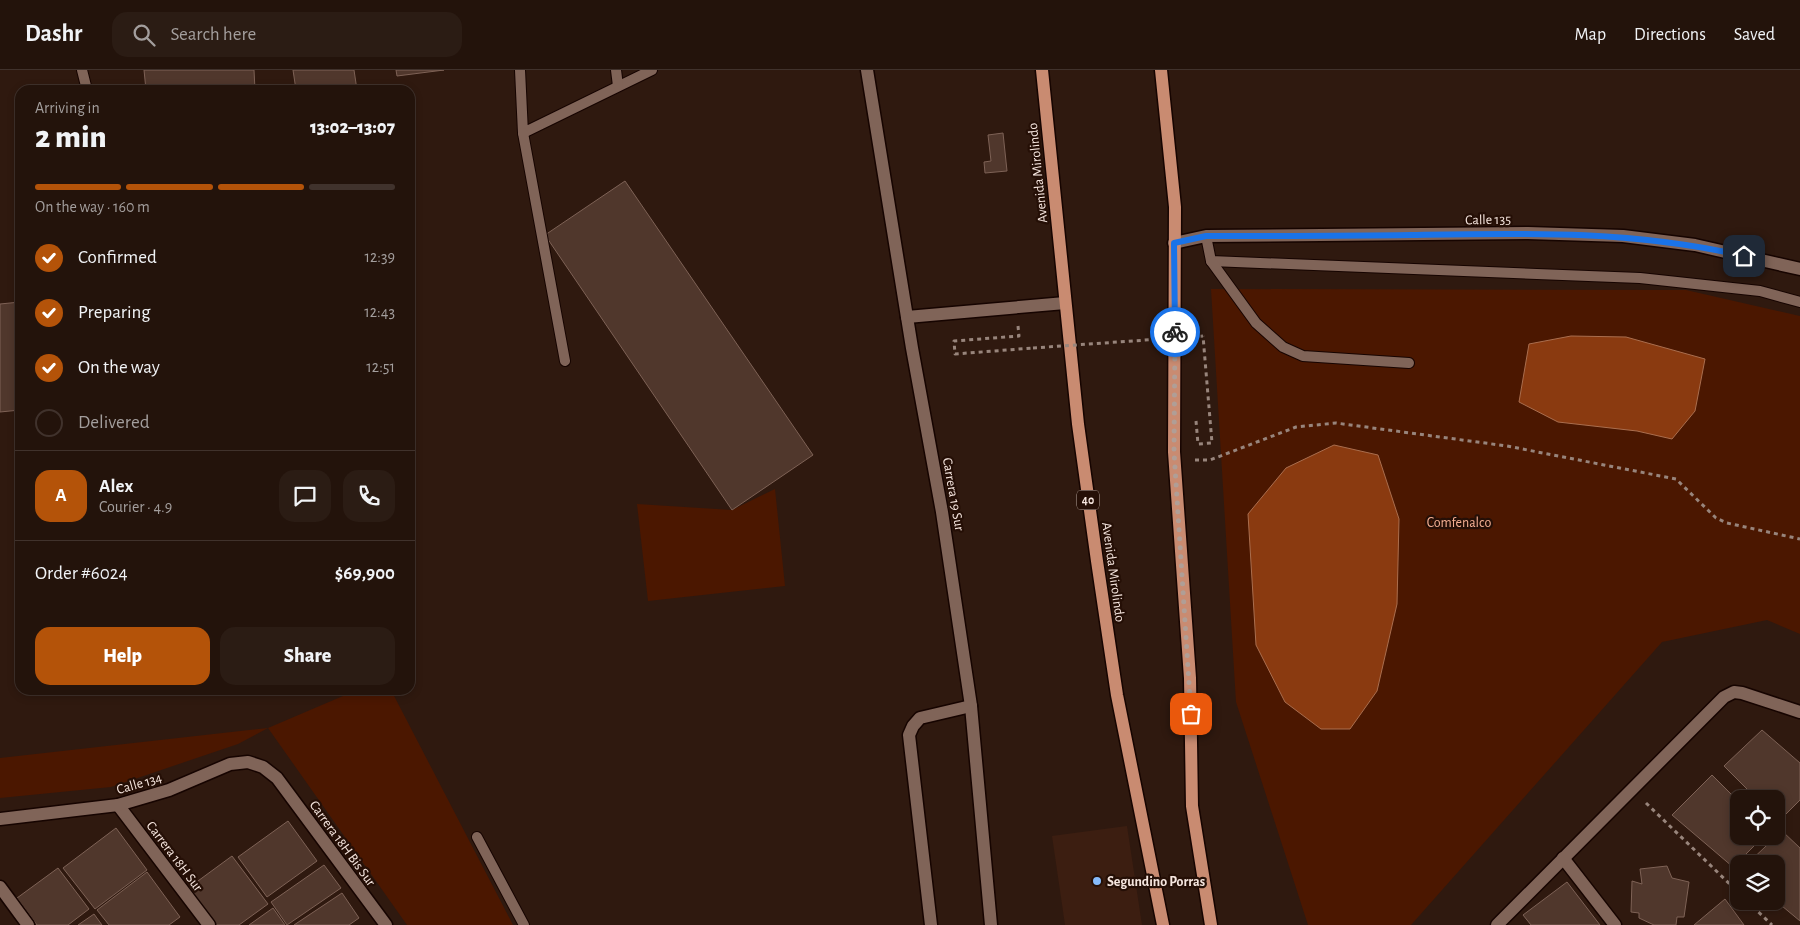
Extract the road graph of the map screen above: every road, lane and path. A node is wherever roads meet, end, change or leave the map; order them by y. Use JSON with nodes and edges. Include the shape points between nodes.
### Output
{"nodes":[{"id":1,"x":82,"y":70,"type":"edge"},
{"id":2,"x":520,"y":70,"type":"edge"},
{"id":3,"x":616,"y":70,"type":"edge"},
{"id":4,"x":652,"y":70,"type":"edge"},
{"id":5,"x":867,"y":70,"type":"edge"},
{"id":6,"x":1042,"y":70,"type":"edge"},
{"id":7,"x":1161,"y":70,"type":"edge"},
{"id":8,"x":86,"y":85,"type":"edge"},
{"id":9,"x":618,"y":86,"type":"junction"},
{"id":10,"x":524,"y":133,"type":"junction"},
{"id":11,"x":1206,"y":236,"type":"junction"},
{"id":12,"x":1174,"y":243,"type":"junction"},
{"id":13,"x":1211,"y":261,"type":"junction"},
{"id":14,"x":1800,"y":269,"type":"edge"},
{"id":15,"x":1800,"y":302,"type":"edge"},
{"id":16,"x":1066,"y":304,"type":"junction"},
{"id":17,"x":907,"y":317,"type":"junction"},
{"id":18,"x":1008,"y":326,"type":"dead end"},
{"id":19,"x":565,"y":361,"type":"dead end"},
{"id":20,"x":1410,"y":363,"type":"dead end"},
{"id":21,"x":1212,"y":443,"type":"dead end"},
{"id":22,"x":1210,"y":460,"type":"dead end"},
{"id":23,"x":1800,"y":539,"type":"edge"},
{"id":24,"x":971,"y":706,"type":"junction"},
{"id":25,"x":1800,"y":712,"type":"edge"},
{"id":26,"x":277,"y":778,"type":"joint"},
{"id":27,"x":1632,"y":789,"type":"junction"},
{"id":28,"x":118,"y":805,"type":"junction"},
{"id":29,"x":0,"y":819,"type":"edge"},
{"id":30,"x":477,"y":837,"type":"dead end"},
{"id":31,"x":1563,"y":858,"type":"junction"},
{"id":32,"x":1730,"y":884,"type":"edge"},
{"id":33,"x":0,"y":887,"type":"edge"},
{"id":34,"x":1757,"y":910,"type":"edge"},
{"id":35,"x":28,"y":925,"type":"edge"},
{"id":36,"x":209,"y":925,"type":"edge"},
{"id":37,"x":386,"y":925,"type":"edge"},
{"id":38,"x":524,"y":925,"type":"edge"},
{"id":39,"x":931,"y":925,"type":"edge"},
{"id":40,"x":991,"y":925,"type":"edge"},
{"id":41,"x":1164,"y":925,"type":"edge"},
{"id":42,"x":1211,"y":925,"type":"edge"},
{"id":43,"x":1496,"y":925,"type":"edge"},
{"id":44,"x":1615,"y":925,"type":"edge"},
{"id":45,"x":1772,"y":925,"type":"edge"}],
"edges":[{"from":1,"to":8,"type":"lane"},
{"from":2,"to":10,"type":"lane"},
{"from":3,"to":9,"type":"lane"},
{"from":4,"to":9,"type":"lane"},
{"from":5,"to":17,"type":"street","name":"Carrera 19 Sur"},
{"from":6,"to":16,"type":"main road","name":"Avenida Mirolindo","number":"40"},
{"from":7,"to":12,"type":"main road","via":[[1175,207]]},
{"from":9,"to":10,"type":"lane"},
{"from":10,"to":19,"type":"lane"},
{"from":11,"to":12,"type":"street","name":"Calle 135"},
{"from":11,"to":13,"type":"lane"},
{"from":11,"to":14,"type":"street","name":"Calle 135","via":[[1528,233],[1623,236],[1695,245]]},
{"from":12,"to":42,"type":"main road","via":[[1174,452],[1190,678],[1192,806]]},
{"from":13,"to":15,"type":"lane","via":[[1640,278],[1760,291]]},
{"from":13,"to":20,"type":"lane","via":[[1256,324],[1283,347],[1303,356]]},
{"from":16,"to":17,"type":"street"},
{"from":16,"to":41,"type":"main road","name":"Avenida Mirolindo","number":"40","via":[[1078,424],[1118,695]]},
{"from":17,"to":24,"type":"street","name":"Carrera 19 Sur","via":[[942,512]]},
{"from":18,"to":21,"type":"path","bridge":true,"via":[[1018,325],[1019,336],[954,341],[954,354],[1204,336]]},
{"from":22,"to":23,"type":"path","via":[[1296,427],[1336,423],[1507,446],[1676,479],[1716,518]]},
{"from":24,"to":39,"type":"street","via":[[920,718],[909,734]]},
{"from":24,"to":40,"type":"street","name":"Carrera 19 Sur"},
{"from":25,"to":27,"type":"street","via":[[1734,692],[1724,697]]},
{"from":26,"to":28,"type":"street","name":"Calle 134","via":[[263,767],[248,762],[230,764],[169,790]]},
{"from":26,"to":37,"type":"street","name":"Carrera 18H Bis Sur"},
{"from":27,"to":31,"type":"street"},
{"from":27,"to":32,"type":"path"},
{"from":28,"to":29,"type":"street","name":"Calle 134"},
{"from":28,"to":36,"type":"street","name":"Carrera 18H Sur"},
{"from":30,"to":38,"type":"lane"},
{"from":31,"to":43,"type":"street"},
{"from":31,"to":44,"type":"street"},
{"from":33,"to":35,"type":"street"},
{"from":34,"to":45,"type":"path"}]}
